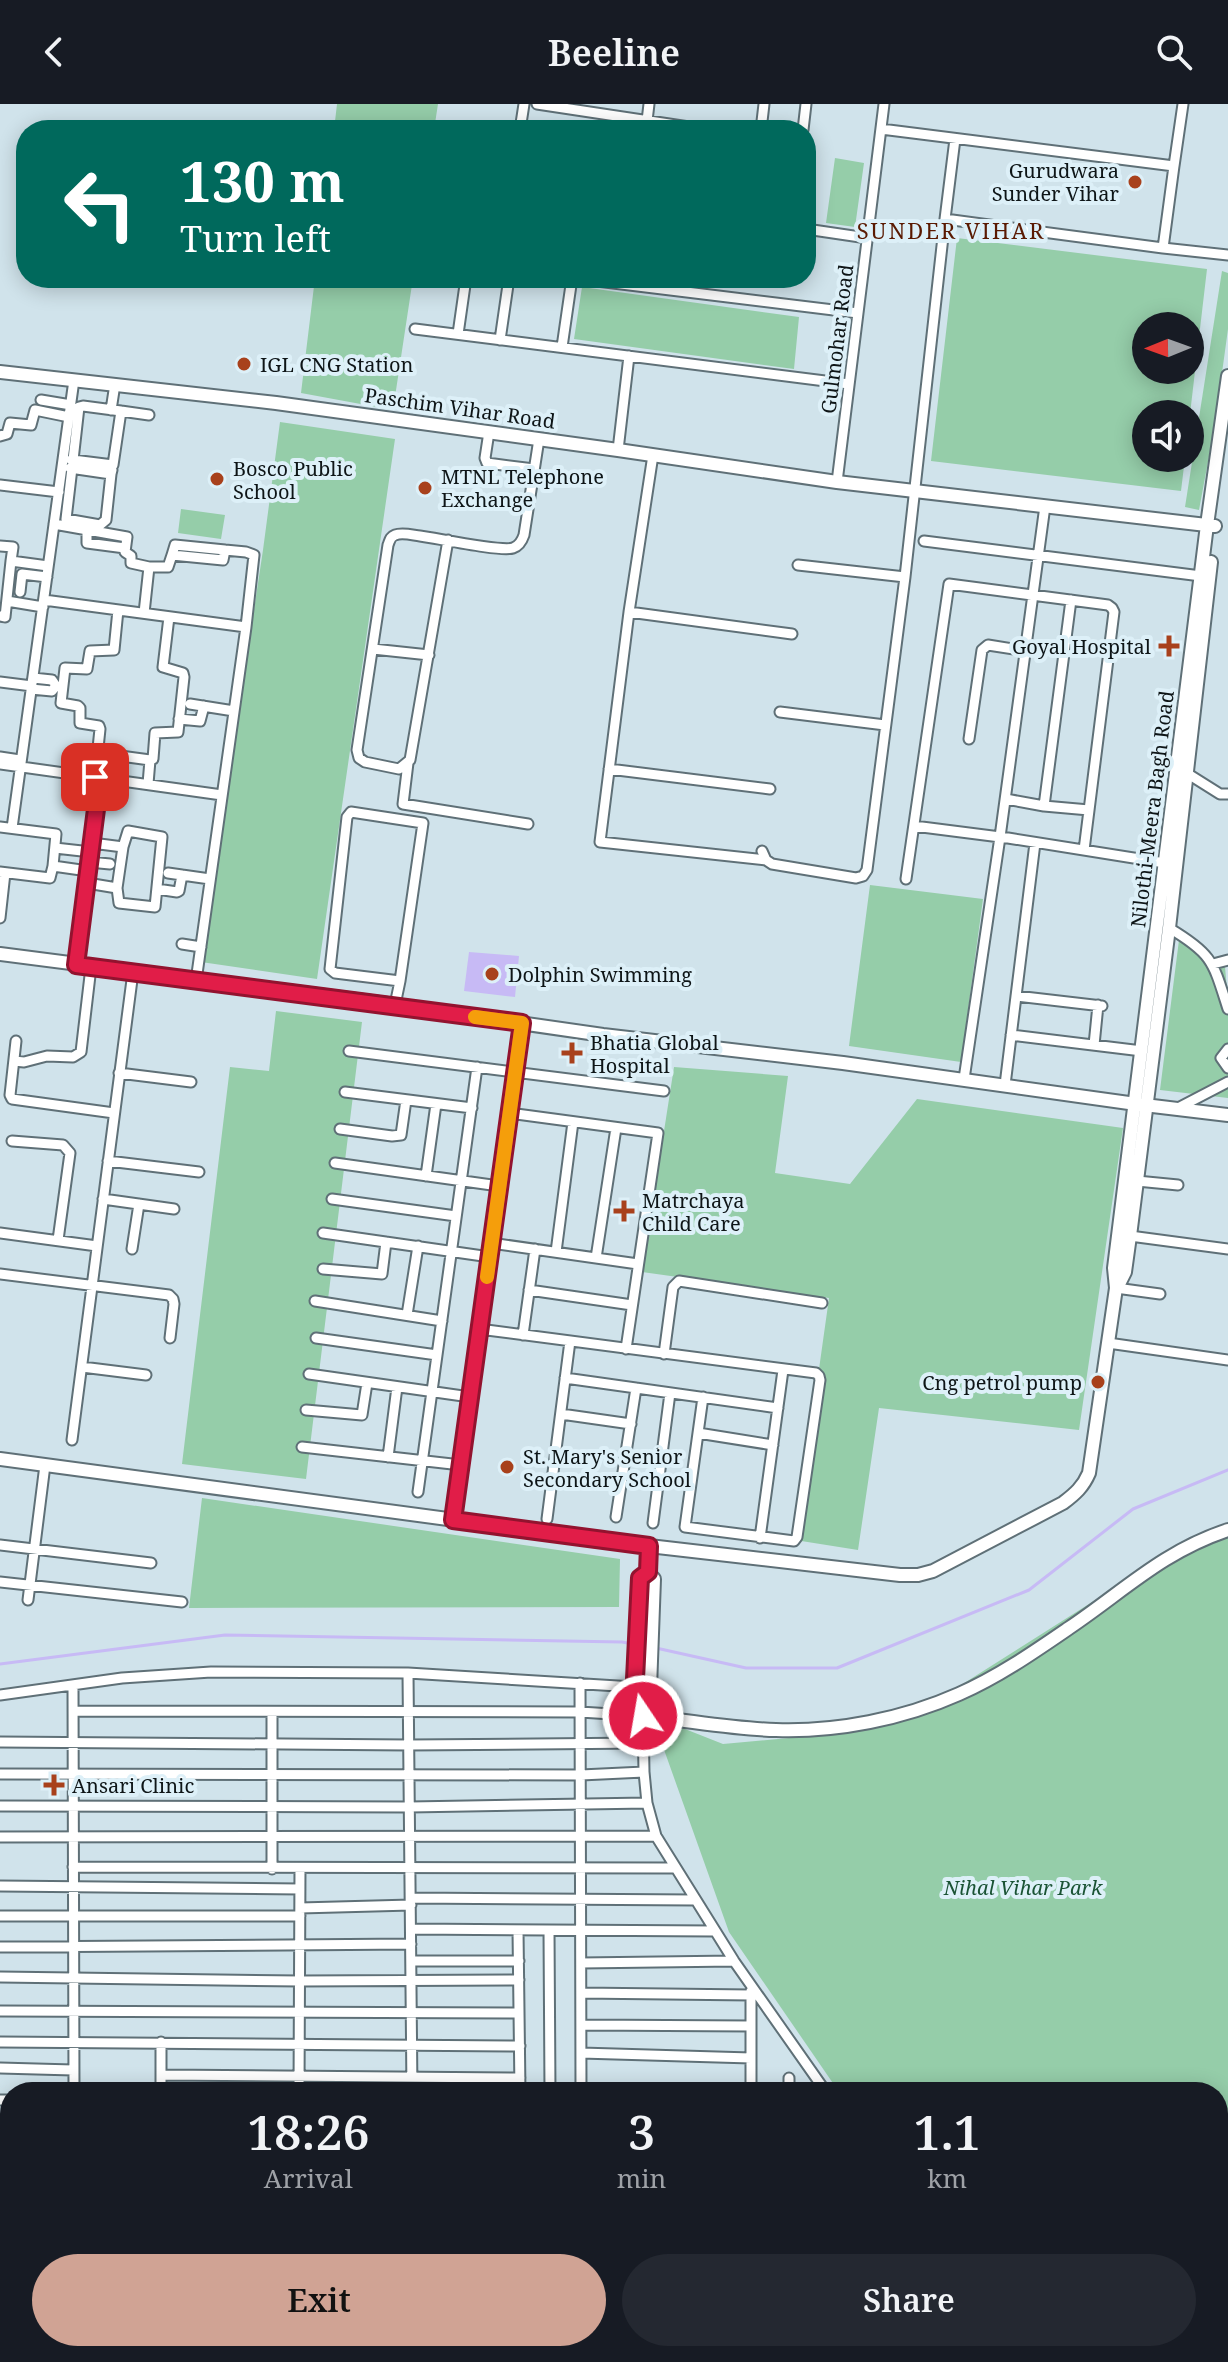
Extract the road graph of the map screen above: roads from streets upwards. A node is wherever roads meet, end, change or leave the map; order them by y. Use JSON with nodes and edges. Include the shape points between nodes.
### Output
{"nodes":[{"id":1,"x":537,"y":104,"type":"edge"},
{"id":2,"x":884,"y":104,"type":"edge"},
{"id":3,"x":1183,"y":104,"type":"edge"},
{"id":4,"x":641,"y":120,"type":"edge"},
{"id":5,"x":881,"y":129,"type":"junction"},
{"id":6,"x":955,"y":139,"type":"junction"},
{"id":7,"x":1174,"y":166,"type":"junction"},
{"id":8,"x":945,"y":219,"type":"junction"},
{"id":9,"x":816,"y":230,"type":"edge"},
{"id":10,"x":867,"y":238,"type":"junction"},
{"id":11,"x":1163,"y":248,"type":"junction"},
{"id":12,"x":1228,"y":255,"type":"edge"},
{"id":13,"x":465,"y":288,"type":"edge"},
{"id":14,"x":508,"y":288,"type":"edge"},
{"id":15,"x":571,"y":288,"type":"edge"},
{"id":16,"x":654,"y":288,"type":"edge"},
{"id":17,"x":858,"y":313,"type":"junction"},
{"id":18,"x":415,"y":329,"type":"dead end"},
{"id":19,"x":458,"y":334,"type":"junction"},
{"id":20,"x":500,"y":340,"type":"junction"},
{"id":21,"x":562,"y":347,"type":"junction"},
{"id":22,"x":629,"y":356,"type":"junction"},
{"id":23,"x":0,"y":372,"type":"edge"},
{"id":24,"x":1228,"y":376,"type":"edge"},
{"id":25,"x":74,"y":380,"type":"junction"},
{"id":26,"x":115,"y":384,"type":"junction"},
{"id":27,"x":849,"y":384,"type":"junction"},
{"id":28,"x":41,"y":400,"type":"dead end"},
{"id":29,"x":71,"y":405,"type":"junction"},
{"id":30,"x":116,"y":410,"type":"junction"},
{"id":31,"x":149,"y":415,"type":"dead end"},
{"id":32,"x":69,"y":417,"type":"junction"},
{"id":33,"x":1226,"y":431,"type":"edge"},
{"id":34,"x":489,"y":432,"type":"junction"},
{"id":35,"x":0,"y":436,"type":"edge"},
{"id":36,"x":539,"y":439,"type":"junction"},
{"id":37,"x":618,"y":450,"type":"junction"},
{"id":38,"x":653,"y":455,"type":"junction"},
{"id":39,"x":69,"y":464,"type":"junction"},
{"id":40,"x":112,"y":469,"type":"junction"},
{"id":41,"x":534,"y":469,"type":"junction"},
{"id":42,"x":837,"y":482,"type":"junction"},
{"id":43,"x":0,"y":485,"type":"edge"},
{"id":44,"x":914,"y":491,"type":"junction"},
{"id":45,"x":59,"y":492,"type":"junction"},
{"id":46,"x":1045,"y":506,"type":"junction"},
{"id":47,"x":54,"y":524,"type":"junction"},
{"id":48,"x":1217,"y":526,"type":"edge"},
{"id":49,"x":448,"y":540,"type":"junction"},
{"id":50,"x":924,"y":541,"type":"dead end"},
{"id":51,"x":0,"y":546,"type":"edge"},
{"id":52,"x":1039,"y":556,"type":"junction"},
{"id":53,"x":11,"y":561,"type":"junction"},
{"id":54,"x":798,"y":565,"type":"dead end"},
{"id":55,"x":149,"y":567,"type":"junction"},
{"id":56,"x":48,"y":571,"type":"junction"},
{"id":57,"x":1201,"y":576,"type":"junction"},
{"id":58,"x":905,"y":577,"type":"junction"},
{"id":59,"x":20,"y":592,"type":"dead end"},
{"id":60,"x":1034,"y":595,"type":"junction"},
{"id":61,"x":1071,"y":600,"type":"junction"},
{"id":62,"x":7,"y":601,"type":"junction"},
{"id":63,"x":43,"y":604,"type":"junction"},
{"id":64,"x":118,"y":610,"type":"junction"},
{"id":65,"x":629,"y":612,"type":"junction"},
{"id":66,"x":144,"y":613,"type":"junction"},
{"id":67,"x":0,"y":616,"type":"edge"},
{"id":68,"x":169,"y":617,"type":"junction"},
{"id":69,"x":246,"y":627,"type":"junction"},
{"id":70,"x":792,"y":634,"type":"dead end"},
{"id":71,"x":373,"y":649,"type":"junction"},
{"id":72,"x":1026,"y":651,"type":"junction"},
{"id":73,"x":429,"y":655,"type":"junction"},
{"id":74,"x":0,"y":682,"type":"edge"},
{"id":75,"x":32,"y":684,"type":"junction"},
{"id":76,"x":59,"y":686,"type":"junction"},
{"id":77,"x":190,"y":704,"type":"dead end"},
{"id":78,"x":204,"y":706,"type":"junction"},
{"id":79,"x":234,"y":711,"type":"junction"},
{"id":80,"x":780,"y":712,"type":"dead end"},
{"id":81,"x":179,"y":719,"type":"junction"},
{"id":82,"x":885,"y":725,"type":"junction"},
{"id":83,"x":969,"y":739,"type":"dead end"},
{"id":84,"x":98,"y":753,"type":"junction"},
{"id":85,"x":0,"y":757,"type":"edge"},
{"id":86,"x":150,"y":760,"type":"junction"},
{"id":87,"x":408,"y":763,"type":"junction"},
{"id":88,"x":0,"y":764,"type":"edge"},
{"id":89,"x":20,"y":764,"type":"junction"},
{"id":90,"x":609,"y":769,"type":"junction"},
{"id":91,"x":1182,"y":772,"type":"junction"},
{"id":92,"x":97,"y":778,"type":"junction"},
{"id":93,"x":148,"y":784,"type":"junction"},
{"id":94,"x":770,"y":789,"type":"dead end"},
{"id":95,"x":1228,"y":794,"type":"edge"},
{"id":96,"x":222,"y":795,"type":"junction"},
{"id":97,"x":1006,"y":799,"type":"junction"},
{"id":98,"x":1044,"y":806,"type":"junction"},
{"id":99,"x":1089,"y":810,"type":"junction"},
{"id":100,"x":528,"y":824,"type":"dead end"},
{"id":101,"x":914,"y":826,"type":"junction"},
{"id":102,"x":0,"y":827,"type":"edge"},
{"id":103,"x":12,"y":828,"type":"junction"},
{"id":104,"x":1000,"y":837,"type":"junction"},
{"id":105,"x":1035,"y":843,"type":"junction"},
{"id":106,"x":123,"y":847,"type":"junction"},
{"id":107,"x":55,"y":848,"type":"junction"},
{"id":108,"x":1084,"y":850,"type":"junction"},
{"id":109,"x":90,"y":857,"type":"junction"},
{"id":110,"x":1165,"y":863,"type":"junction"},
{"id":111,"x":110,"y":864,"type":"dead end"},
{"id":112,"x":53,"y":866,"type":"junction"},
{"id":113,"x":2,"y":873,"type":"edge"},
{"id":114,"x":168,"y":873,"type":"dead end"},
{"id":115,"x":182,"y":875,"type":"junction"},
{"id":116,"x":210,"y":879,"type":"junction"},
{"id":117,"x":906,"y":879,"type":"dead end"},
{"id":118,"x":87,"y":883,"type":"junction"},
{"id":119,"x":117,"y":888,"type":"junction"},
{"id":120,"x":157,"y":889,"type":"junction"},
{"id":121,"x":0,"y":918,"type":"edge"},
{"id":122,"x":1169,"y":928,"type":"junction"},
{"id":123,"x":182,"y":944,"type":"dead end"},
{"id":124,"x":201,"y":947,"type":"junction"},
{"id":125,"x":0,"y":954,"type":"edge"},
{"id":126,"x":1228,"y":960,"type":"edge"},
{"id":127,"x":1213,"y":964,"type":"junction"},
{"id":128,"x":76,"y":965,"type":"junction"},
{"id":129,"x":91,"y":967,"type":"junction"},
{"id":130,"x":133,"y":972,"type":"junction"},
{"id":131,"x":196,"y":981,"type":"junction"},
{"id":132,"x":400,"y":981,"type":"junction"},
{"id":133,"x":1016,"y":996,"type":"junction"},
{"id":134,"x":395,"y":1005,"type":"junction"},
{"id":135,"x":1228,"y":1009,"type":"edge"},
{"id":136,"x":522,"y":1023,"type":"junction"},
{"id":137,"x":1011,"y":1035,"type":"junction"},
{"id":138,"x":16,"y":1041,"type":"dead end"},
{"id":139,"x":1094,"y":1045,"type":"junction"},
{"id":140,"x":1228,"y":1049,"type":"edge"},
{"id":141,"x":349,"y":1051,"type":"dead end"},
{"id":142,"x":1142,"y":1051,"type":"junction"},
{"id":143,"x":14,"y":1061,"type":"junction"},
{"id":144,"x":477,"y":1067,"type":"junction"},
{"id":145,"x":1228,"y":1068,"type":"edge"},
{"id":146,"x":515,"y":1072,"type":"junction"},
{"id":147,"x":119,"y":1073,"type":"junction"},
{"id":148,"x":964,"y":1079,"type":"junction"},
{"id":149,"x":191,"y":1082,"type":"dead end"},
{"id":150,"x":1228,"y":1082,"type":"edge"},
{"id":151,"x":1005,"y":1085,"type":"junction"},
{"id":152,"x":664,"y":1091,"type":"dead end"},
{"id":153,"x":345,"y":1092,"type":"dead end"},
{"id":154,"x":406,"y":1100,"type":"junction"},
{"id":155,"x":436,"y":1104,"type":"junction"},
{"id":156,"x":1141,"y":1104,"type":"junction"},
{"id":157,"x":472,"y":1108,"type":"junction"},
{"id":158,"x":1178,"y":1108,"type":"junction"},
{"id":159,"x":114,"y":1113,"type":"junction"},
{"id":160,"x":509,"y":1113,"type":"junction"},
{"id":161,"x":1228,"y":1115,"type":"edge"},
{"id":162,"x":573,"y":1122,"type":"junction"},
{"id":163,"x":616,"y":1128,"type":"junction"},
{"id":164,"x":340,"y":1129,"type":"dead end"},
{"id":165,"x":12,"y":1141,"type":"dead end"},
{"id":166,"x":108,"y":1161,"type":"junction"},
{"id":167,"x":335,"y":1163,"type":"dead end"},
{"id":168,"x":199,"y":1172,"type":"dead end"},
{"id":169,"x":426,"y":1176,"type":"junction"},
{"id":170,"x":461,"y":1181,"type":"junction"},
{"id":171,"x":1137,"y":1181,"type":"junction"},
{"id":172,"x":1178,"y":1185,"type":"dead end"},
{"id":173,"x":499,"y":1186,"type":"junction"},
{"id":174,"x":103,"y":1199,"type":"junction"},
{"id":175,"x":332,"y":1199,"type":"dead end"},
{"id":176,"x":139,"y":1204,"type":"junction"},
{"id":177,"x":174,"y":1209,"type":"dead end"},
{"id":178,"x":456,"y":1216,"type":"junction"},
{"id":179,"x":0,"y":1233,"type":"edge"},
{"id":180,"x":323,"y":1233,"type":"dead end"},
{"id":181,"x":1130,"y":1236,"type":"junction"},
{"id":182,"x":58,"y":1240,"type":"junction"},
{"id":183,"x":386,"y":1242,"type":"junction"},
{"id":184,"x":491,"y":1243,"type":"junction"},
{"id":185,"x":97,"y":1246,"type":"junction"},
{"id":186,"x":418,"y":1246,"type":"junction"},
{"id":187,"x":132,"y":1249,"type":"dead end"},
{"id":188,"x":535,"y":1249,"type":"junction"},
{"id":189,"x":1228,"y":1249,"type":"edge"},
{"id":190,"x":452,"y":1251,"type":"junction"},
{"id":191,"x":556,"y":1252,"type":"junction"},
{"id":192,"x":490,"y":1257,"type":"junction"},
{"id":193,"x":596,"y":1258,"type":"junction"},
{"id":194,"x":638,"y":1264,"type":"junction"},
{"id":195,"x":323,"y":1269,"type":"dead end"},
{"id":196,"x":0,"y":1274,"type":"edge"},
{"id":197,"x":92,"y":1284,"type":"junction"},
{"id":198,"x":1116,"y":1288,"type":"junction"},
{"id":199,"x":529,"y":1290,"type":"junction"},
{"id":200,"x":1160,"y":1294,"type":"dead end"},
{"id":201,"x":315,"y":1301,"type":"dead end"},
{"id":202,"x":822,"y":1303,"type":"dead end"},
{"id":203,"x":632,"y":1305,"type":"junction"},
{"id":204,"x":407,"y":1315,"type":"junction"},
{"id":205,"x":442,"y":1321,"type":"junction"},
{"id":206,"x":479,"y":1329,"type":"junction"},
{"id":207,"x":523,"y":1335,"type":"junction"},
{"id":208,"x":170,"y":1338,"type":"dead end"},
{"id":209,"x":316,"y":1338,"type":"dead end"},
{"id":210,"x":570,"y":1341,"type":"junction"},
{"id":211,"x":1108,"y":1343,"type":"junction"},
{"id":212,"x":626,"y":1349,"type":"junction"},
{"id":213,"x":664,"y":1354,"type":"junction"},
{"id":214,"x":437,"y":1355,"type":"junction"},
{"id":215,"x":1228,"y":1360,"type":"edge"},
{"id":216,"x":82,"y":1367,"type":"junction"},
{"id":217,"x":783,"y":1370,"type":"junction"},
{"id":218,"x":309,"y":1374,"type":"dead end"},
{"id":219,"x":146,"y":1375,"type":"dead end"},
{"id":220,"x":565,"y":1378,"type":"junction"},
{"id":221,"x":367,"y":1383,"type":"junction"},
{"id":222,"x":397,"y":1387,"type":"junction"},
{"id":223,"x":636,"y":1388,"type":"junction"},
{"id":224,"x":432,"y":1392,"type":"junction"},
{"id":225,"x":670,"y":1393,"type":"junction"},
{"id":226,"x":470,"y":1397,"type":"junction"},
{"id":227,"x":703,"y":1397,"type":"junction"},
{"id":228,"x":778,"y":1408,"type":"junction"},
{"id":229,"x":306,"y":1410,"type":"dead end"},
{"id":230,"x":561,"y":1414,"type":"junction"},
{"id":231,"x":631,"y":1424,"type":"junction"},
{"id":232,"x":698,"y":1433,"type":"junction"},
{"id":233,"x":72,"y":1440,"type":"dead end"},
{"id":234,"x":773,"y":1445,"type":"junction"},
{"id":235,"x":302,"y":1447,"type":"dead end"},
{"id":236,"x":388,"y":1457,"type":"junction"},
{"id":237,"x":0,"y":1459,"type":"edge"},
{"id":238,"x":422,"y":1461,"type":"junction"},
{"id":239,"x":45,"y":1465,"type":"junction"},
{"id":240,"x":461,"y":1465,"type":"junction"},
{"id":241,"x":418,"y":1492,"type":"dead end"},
{"id":242,"x":616,"y":1517,"type":"dead end"},
{"id":243,"x":547,"y":1519,"type":"dead end"},
{"id":244,"x":453,"y":1520,"type":"junction"},
{"id":245,"x":653,"y":1523,"type":"dead end"},
{"id":246,"x":1228,"y":1530,"type":"edge"},
{"id":247,"x":760,"y":1538,"type":"junction"},
{"id":248,"x":0,"y":1545,"type":"edge"},
{"id":249,"x":649,"y":1546,"type":"junction"},
{"id":250,"x":35,"y":1549,"type":"junction"},
{"id":251,"x":151,"y":1563,"type":"dead end"},
{"id":252,"x":648,"y":1572,"type":"junction"},
{"id":253,"x":0,"y":1582,"type":"edge"},
{"id":254,"x":30,"y":1585,"type":"junction"},
{"id":255,"x":28,"y":1600,"type":"dead end"},
{"id":256,"x":182,"y":1602,"type":"dead end"},
{"id":257,"x":408,"y":1673,"type":"junction"},
{"id":258,"x":580,"y":1683,"type":"junction"},
{"id":259,"x":73,"y":1685,"type":"junction"},
{"id":260,"x":637,"y":1688,"type":"junction"},
{"id":261,"x":0,"y":1695,"type":"edge"},
{"id":262,"x":73,"y":1711,"type":"junction"},
{"id":263,"x":409,"y":1712,"type":"junction"},
{"id":264,"x":580,"y":1712,"type":"junction"},
{"id":265,"x":272,"y":1713,"type":"junction"},
{"id":266,"x":643,"y":1716,"type":"junction"},
{"id":267,"x":0,"y":1742,"type":"edge"},
{"id":268,"x":73,"y":1742,"type":"junction"},
{"id":269,"x":580,"y":1743,"type":"junction"},
{"id":270,"x":643,"y":1743,"type":"junction"},
{"id":271,"x":272,"y":1744,"type":"junction"},
{"id":272,"x":409,"y":1745,"type":"junction"},
{"id":273,"x":644,"y":1772,"type":"junction"},
{"id":274,"x":0,"y":1774,"type":"edge"},
{"id":275,"x":73,"y":1774,"type":"junction"},
{"id":276,"x":273,"y":1774,"type":"junction"},
{"id":277,"x":409,"y":1775,"type":"junction"},
{"id":278,"x":581,"y":1775,"type":"junction"},
{"id":279,"x":647,"y":1803,"type":"junction"},
{"id":280,"x":581,"y":1805,"type":"junction"},
{"id":281,"x":0,"y":1806,"type":"edge"},
{"id":282,"x":73,"y":1806,"type":"junction"},
{"id":283,"x":272,"y":1806,"type":"junction"},
{"id":284,"x":410,"y":1807,"type":"junction"},
{"id":285,"x":73,"y":1836,"type":"junction"},
{"id":286,"x":656,"y":1836,"type":"junction"},
{"id":287,"x":0,"y":1837,"type":"edge"},
{"id":288,"x":272,"y":1837,"type":"junction"},
{"id":289,"x":581,"y":1837,"type":"junction"},
{"id":290,"x":411,"y":1838,"type":"junction"},
{"id":291,"x":73,"y":1867,"type":"junction"},
{"id":292,"x":300,"y":1868,"type":"junction"},
{"id":293,"x":411,"y":1868,"type":"junction"},
{"id":294,"x":675,"y":1868,"type":"junction"},
{"id":295,"x":272,"y":1869,"type":"junction"},
{"id":296,"x":581,"y":1869,"type":"junction"},
{"id":297,"x":0,"y":1886,"type":"edge"},
{"id":298,"x":73,"y":1887,"type":"junction"},
{"id":299,"x":300,"y":1889,"type":"junction"},
{"id":300,"x":581,"y":1900,"type":"junction"},
{"id":301,"x":695,"y":1900,"type":"junction"},
{"id":302,"x":411,"y":1902,"type":"junction"},
{"id":303,"x":300,"y":1912,"type":"junction"},
{"id":304,"x":0,"y":1916,"type":"edge"},
{"id":305,"x":73,"y":1917,"type":"junction"},
{"id":306,"x":411,"y":1929,"type":"junction"},
{"id":307,"x":518,"y":1930,"type":"junction"},
{"id":308,"x":549,"y":1930,"type":"junction"},
{"id":309,"x":581,"y":1931,"type":"junction"},
{"id":310,"x":715,"y":1931,"type":"junction"},
{"id":311,"x":411,"y":1944,"type":"junction"},
{"id":312,"x":300,"y":1945,"type":"junction"},
{"id":313,"x":0,"y":1947,"type":"edge"},
{"id":314,"x":73,"y":1947,"type":"junction"},
{"id":315,"x":411,"y":1961,"type":"junction"},
{"id":316,"x":519,"y":1961,"type":"junction"},
{"id":317,"x":734,"y":1961,"type":"junction"},
{"id":318,"x":581,"y":1963,"type":"junction"},
{"id":319,"x":0,"y":1977,"type":"edge"},
{"id":320,"x":73,"y":1978,"type":"junction"},
{"id":321,"x":519,"y":1980,"type":"junction"},
{"id":322,"x":300,"y":1981,"type":"junction"},
{"id":323,"x":411,"y":1981,"type":"junction"},
{"id":324,"x":751,"y":1984,"type":"junction"},
{"id":325,"x":581,"y":1993,"type":"junction"},
{"id":326,"x":751,"y":1995,"type":"junction"},
{"id":327,"x":0,"y":2011,"type":"edge"},
{"id":328,"x":73,"y":2011,"type":"junction"},
{"id":329,"x":300,"y":2011,"type":"junction"},
{"id":330,"x":412,"y":2013,"type":"junction"},
{"id":331,"x":519,"y":2013,"type":"junction"},
{"id":332,"x":581,"y":2025,"type":"junction"},
{"id":333,"x":751,"y":2026,"type":"junction"},
{"id":334,"x":73,"y":2041,"type":"junction"},
{"id":335,"x":0,"y":2042,"type":"edge"},
{"id":336,"x":161,"y":2042,"type":"junction"},
{"id":337,"x":299,"y":2044,"type":"junction"},
{"id":338,"x":412,"y":2044,"type":"junction"},
{"id":339,"x":520,"y":2046,"type":"junction"},
{"id":340,"x":581,"y":2053,"type":"junction"},
{"id":341,"x":751,"y":2058,"type":"junction"},
{"id":342,"x":0,"y":2068,"type":"edge"},
{"id":343,"x":73,"y":2070,"type":"junction"},
{"id":344,"x":161,"y":2075,"type":"junction"},
{"id":345,"x":299,"y":2076,"type":"junction"},
{"id":346,"x":412,"y":2078,"type":"junction"},
{"id":347,"x":520,"y":2078,"type":"junction"},
{"id":348,"x":789,"y":2078,"type":"dead end"},
{"id":349,"x":74,"y":2082,"type":"edge"},
{"id":350,"x":161,"y":2082,"type":"edge"},
{"id":351,"x":299,"y":2082,"type":"edge"},
{"id":352,"x":412,"y":2082,"type":"edge"},
{"id":353,"x":520,"y":2082,"type":"edge"},
{"id":354,"x":550,"y":2082,"type":"edge"},
{"id":355,"x":581,"y":2082,"type":"edge"},
{"id":356,"x":751,"y":2082,"type":"edge"},
{"id":357,"x":789,"y":2082,"type":"edge"},
{"id":358,"x":819,"y":2082,"type":"edge"}],
"edges":[{"from":1,"to":4,"type":"street"},
{"from":2,"to":5,"type":"street","name":"Gulmohar Road"},
{"from":3,"to":7,"type":"street"},
{"from":5,"to":6,"type":"street"},
{"from":5,"to":10,"type":"street","name":"Gulmohar Road"},
{"from":6,"to":7,"type":"street"},
{"from":6,"to":8,"type":"street"},
{"from":7,"to":11,"type":"street"},
{"from":8,"to":11,"type":"street"},
{"from":8,"to":44,"type":"street"},
{"from":9,"to":10,"type":"street"},
{"from":10,"to":17,"type":"street","name":"Gulmohar Road"},
{"from":11,"to":12,"type":"street"},
{"from":13,"to":19,"type":"street"},
{"from":14,"to":20,"type":"street"},
{"from":15,"to":21,"type":"street"},
{"from":16,"to":17,"type":"street"},
{"from":17,"to":27,"type":"street","name":"Gulmohar Road"},
{"from":18,"to":19,"type":"street"},
{"from":19,"to":20,"type":"street"},
{"from":20,"to":21,"type":"street"},
{"from":21,"to":22,"type":"street"},
{"from":22,"to":27,"type":"street"},
{"from":22,"to":37,"type":"street"},
{"from":23,"to":25,"type":"street","name":"Paschim Vihar Road"},
{"from":24,"to":33,"type":"street","name":"Nilothi-Meera Bagh Road"},
{"from":25,"to":26,"type":"street","name":"Paschim Vihar Road"},
{"from":25,"to":29,"type":"street"},
{"from":26,"to":30,"type":"street"},
{"from":26,"to":34,"type":"street","name":"Paschim Vihar Road"},
{"from":27,"to":42,"type":"street","name":"Gulmohar Road"},
{"from":28,"to":29,"type":"street"},
{"from":29,"to":32,"type":"street"},
{"from":30,"to":31,"type":"street"},
{"from":30,"to":39,"type":"street","via":[[79,407]]},
{"from":30,"to":40,"type":"street"},
{"from":32,"to":35,"type":"street","via":[[35,410],[31,425],[10,423],[7,434]]},
{"from":32,"to":39,"type":"street"},
{"from":33,"to":48,"type":"street","name":"Nilothi-Meera Bagh Road"},
{"from":34,"to":36,"type":"street","name":"Paschim Vihar Road"},
{"from":34,"to":41,"type":"street","via":[[487,463]]},
{"from":36,"to":37,"type":"street","name":"Paschim Vihar Road"},
{"from":36,"to":41,"type":"street"},
{"from":37,"to":38,"type":"street","name":"Paschim Vihar Road"},
{"from":38,"to":42,"type":"street","name":"Paschim Vihar Road"},
{"from":38,"to":65,"type":"street"},
{"from":39,"to":40,"type":"street"},
{"from":39,"to":40,"type":"street","via":[[66,519],[100,525],[107,516]]},
{"from":39,"to":45,"type":"street"},
{"from":41,"to":49,"type":"street","via":[[521,543],[515,548]]},
{"from":42,"to":44,"type":"street","name":"Paschim Vihar Road"},
{"from":43,"to":45,"type":"street"},
{"from":44,"to":46,"type":"street","name":"Paschim Vihar Road"},
{"from":44,"to":58,"type":"street"},
{"from":45,"to":47,"type":"street"},
{"from":46,"to":48,"type":"street","name":"Paschim Vihar Road"},
{"from":46,"to":52,"type":"street"},
{"from":47,"to":55,"type":"street","via":[[127,537],[125,552],[131,563]]},
{"from":47,"to":56,"type":"street"},
{"from":48,"to":57,"type":"street","name":"Nilothi-Meera Bagh Road"},
{"from":48,"to":91,"type":"street","name":"Nilothi-Meera Bagh Road"},
{"from":49,"to":71,"type":"street","via":[[404,533],[391,538]]},
{"from":49,"to":73,"type":"street"},
{"from":50,"to":52,"type":"street"},
{"from":51,"to":53,"type":"street","via":[[13,547]]},
{"from":52,"to":57,"type":"street"},
{"from":52,"to":60,"type":"street"},
{"from":53,"to":56,"type":"street"},
{"from":53,"to":62,"type":"street"},
{"from":54,"to":58,"type":"street"},
{"from":55,"to":66,"type":"street"},
{"from":55,"to":69,"type":"street","via":[[168,567],[172,555],[223,560],[225,550],[254,555]]},
{"from":56,"to":59,"type":"street","via":[[22,574]]},
{"from":56,"to":63,"type":"street"},
{"from":57,"to":91,"type":"street","name":"Nilothi-Meera Bagh Road"},
{"from":58,"to":82,"type":"street"},
{"from":60,"to":61,"type":"street"},
{"from":60,"to":72,"type":"street"},
{"from":60,"to":101,"type":"street","via":[[949,584]]},
{"from":61,"to":98,"type":"street"},
{"from":61,"to":99,"type":"street","via":[[1108,605],[1114,612]]},
{"from":62,"to":63,"type":"street"},
{"from":62,"to":67,"type":"street","via":[[5,617]]},
{"from":63,"to":64,"type":"street"},
{"from":63,"to":75,"type":"street"},
{"from":64,"to":66,"type":"street"},
{"from":64,"to":76,"type":"street","via":[[114,650],[90,651],[86,669],[65,668]]},
{"from":65,"to":70,"type":"street"},
{"from":65,"to":90,"type":"street"},
{"from":66,"to":68,"type":"street"},
{"from":68,"to":69,"type":"street"},
{"from":68,"to":81,"type":"street","via":[[163,665],[184,675]]},
{"from":69,"to":79,"type":"street"},
{"from":71,"to":73,"type":"street"},
{"from":71,"to":87,"type":"street","via":[[358,755],[361,761],[394,769]]},
{"from":72,"to":83,"type":"street","via":[[988,645],[982,650]]},
{"from":72,"to":97,"type":"street"},
{"from":73,"to":87,"type":"street"},
{"from":74,"to":75,"type":"street"},
{"from":75,"to":76,"type":"street","via":[[52,691]]},
{"from":75,"to":89,"type":"street"},
{"from":76,"to":84,"type":"street","via":[[61,703],[80,708],[81,724],[99,726]]},
{"from":77,"to":78,"type":"street"},
{"from":78,"to":79,"type":"street"},
{"from":78,"to":81,"type":"street","via":[[200,721]]},
{"from":79,"to":96,"type":"street"},
{"from":80,"to":82,"type":"street"},
{"from":81,"to":86,"type":"street","via":[[178,732],[155,733]]},
{"from":82,"to":90,"type":"street","via":[[867,870],[856,878],[772,864],[764,856],[600,842]]},
{"from":84,"to":86,"type":"street"},
{"from":84,"to":92,"type":"street"},
{"from":85,"to":89,"type":"street"},
{"from":86,"to":93,"type":"street"},
{"from":87,"to":100,"type":"street","via":[[403,804]]},
{"from":88,"to":89,"type":"street"},
{"from":89,"to":92,"type":"street"},
{"from":89,"to":103,"type":"street"},
{"from":90,"to":94,"type":"street"},
{"from":91,"to":95,"type":"street"},
{"from":91,"to":110,"type":"street","name":"Nilothi-Meera Bagh Road"},
{"from":91,"to":122,"type":"street","name":"Nilothi-Meera Bagh Road"},
{"from":92,"to":93,"type":"street"},
{"from":92,"to":109,"type":"street"},
{"from":93,"to":96,"type":"street"},
{"from":96,"to":116,"type":"street"},
{"from":97,"to":98,"type":"street"},
{"from":97,"to":104,"type":"street"},
{"from":98,"to":99,"type":"street"},
{"from":99,"to":108,"type":"street"},
{"from":101,"to":104,"type":"street"},
{"from":101,"to":117,"type":"street"},
{"from":102,"to":103,"type":"street"},
{"from":103,"to":107,"type":"street","via":[[56,834]]},
{"from":104,"to":105,"type":"street"},
{"from":104,"to":148,"type":"street"},
{"from":105,"to":108,"type":"street"},
{"from":105,"to":133,"type":"street"},
{"from":106,"to":109,"type":"street"},
{"from":106,"to":119,"type":"street"},
{"from":106,"to":120,"type":"street","via":[[128,831],[162,837]]},
{"from":107,"to":109,"type":"street"},
{"from":107,"to":112,"type":"street"},
{"from":108,"to":110,"type":"street"},
{"from":109,"to":111,"type":"street"},
{"from":109,"to":112,"type":"street"},
{"from":109,"to":118,"type":"street"},
{"from":110,"to":142,"type":"street","name":"Nilothi-Meera Bagh Road"},
{"from":112,"to":113,"type":"street","via":[[50,878]]},
{"from":113,"to":121,"type":"street"},
{"from":114,"to":115,"type":"street"},
{"from":115,"to":116,"type":"street"},
{"from":115,"to":120,"type":"street","via":[[177,892]]},
{"from":116,"to":124,"type":"street"},
{"from":118,"to":119,"type":"street"},
{"from":118,"to":128,"type":"street"},
{"from":119,"to":120,"type":"street","via":[[118,902],[151,908]]},
{"from":122,"to":127,"type":"street"},
{"from":122,"to":156,"type":"street","name":"Nilothi-Meera Bagh Road"},
{"from":123,"to":124,"type":"street"},
{"from":124,"to":131,"type":"street"},
{"from":125,"to":128,"type":"street"},
{"from":126,"to":127,"type":"street"},
{"from":127,"to":135,"type":"street"},
{"from":128,"to":129,"type":"street"},
{"from":129,"to":130,"type":"street"},
{"from":129,"to":143,"type":"street","via":[[81,1052]]},
{"from":130,"to":131,"type":"street"},
{"from":130,"to":147,"type":"street"},
{"from":131,"to":134,"type":"street"},
{"from":132,"to":132,"type":"street","via":[[423,823],[351,812],[330,969]]},
{"from":132,"to":134,"type":"street"},
{"from":133,"to":137,"type":"street"},
{"from":133,"to":139,"type":"street","via":[[1100,1006]]},
{"from":134,"to":136,"type":"street"},
{"from":136,"to":146,"type":"street"},
{"from":136,"to":148,"type":"street"},
{"from":137,"to":139,"type":"street"},
{"from":137,"to":151,"type":"street"},
{"from":138,"to":143,"type":"street"},
{"from":139,"to":142,"type":"street"},
{"from":140,"to":145,"type":"street","via":[[1221,1058]]},
{"from":141,"to":144,"type":"street"},
{"from":142,"to":156,"type":"street","name":"Nilothi-Meera Bagh Road"},
{"from":143,"to":159,"type":"street","via":[[10,1095],[15,1101]]},
{"from":144,"to":146,"type":"street"},
{"from":144,"to":157,"type":"street"},
{"from":146,"to":152,"type":"street"},
{"from":146,"to":160,"type":"street"},
{"from":147,"to":149,"type":"street"},
{"from":147,"to":159,"type":"street"},
{"from":148,"to":151,"type":"street"},
{"from":150,"to":158,"type":"street"},
{"from":151,"to":156,"type":"street"},
{"from":153,"to":154,"type":"street"},
{"from":154,"to":155,"type":"street"},
{"from":154,"to":164,"type":"street","via":[[401,1135]]},
{"from":155,"to":157,"type":"street"},
{"from":155,"to":169,"type":"street"},
{"from":156,"to":158,"type":"street"},
{"from":156,"to":171,"type":"street"},
{"from":156,"to":198,"type":"street","via":[[1114,1268]]},
{"from":157,"to":170,"type":"street"},
{"from":158,"to":161,"type":"street"},
{"from":159,"to":166,"type":"street"},
{"from":160,"to":162,"type":"street"},
{"from":160,"to":173,"type":"street"},
{"from":162,"to":163,"type":"street"},
{"from":162,"to":191,"type":"street"},
{"from":163,"to":193,"type":"street"},
{"from":163,"to":194,"type":"street","via":[[658,1133]]},
{"from":165,"to":182,"type":"street","via":[[68,1148]]},
{"from":166,"to":168,"type":"street"},
{"from":166,"to":174,"type":"street"},
{"from":167,"to":169,"type":"street"},
{"from":169,"to":170,"type":"street"},
{"from":170,"to":173,"type":"street"},
{"from":170,"to":178,"type":"street"},
{"from":171,"to":172,"type":"street"},
{"from":171,"to":181,"type":"street"},
{"from":173,"to":184,"type":"street"},
{"from":174,"to":176,"type":"street"},
{"from":174,"to":185,"type":"street"},
{"from":175,"to":178,"type":"street"},
{"from":176,"to":177,"type":"street"},
{"from":176,"to":187,"type":"street"},
{"from":178,"to":190,"type":"street"},
{"from":179,"to":182,"type":"street"},
{"from":180,"to":183,"type":"street"},
{"from":181,"to":189,"type":"street"},
{"from":181,"to":198,"type":"street","via":[[1125,1272]]},
{"from":182,"to":185,"type":"street"},
{"from":183,"to":186,"type":"street"},
{"from":183,"to":195,"type":"street","via":[[382,1274]]},
{"from":184,"to":188,"type":"street"},
{"from":184,"to":192,"type":"street"},
{"from":185,"to":197,"type":"street"},
{"from":186,"to":190,"type":"street"},
{"from":186,"to":204,"type":"street"},
{"from":188,"to":191,"type":"street"},
{"from":188,"to":199,"type":"street"},
{"from":190,"to":192,"type":"street"},
{"from":190,"to":205,"type":"street"},
{"from":191,"to":193,"type":"street"},
{"from":192,"to":206,"type":"street"},
{"from":193,"to":194,"type":"street"},
{"from":194,"to":203,"type":"street"},
{"from":196,"to":197,"type":"street"},
{"from":197,"to":208,"type":"street","via":[[169,1295],[174,1304]]},
{"from":197,"to":216,"type":"street"},
{"from":198,"to":200,"type":"street"},
{"from":198,"to":211,"type":"street"},
{"from":199,"to":203,"type":"street"},
{"from":199,"to":207,"type":"street"},
{"from":201,"to":204,"type":"street"},
{"from":202,"to":213,"type":"street","via":[[679,1281],[673,1287]]},
{"from":203,"to":212,"type":"street"},
{"from":204,"to":205,"type":"street"},
{"from":205,"to":214,"type":"street"},
{"from":206,"to":207,"type":"street"},
{"from":206,"to":226,"type":"street"},
{"from":207,"to":210,"type":"street"},
{"from":209,"to":214,"type":"street"},
{"from":210,"to":212,"type":"street"},
{"from":210,"to":220,"type":"street"},
{"from":211,"to":215,"type":"street"},
{"from":211,"to":249,"type":"street","via":[[1085,1483],[1063,1503],[933,1571],[900,1575]]},
{"from":212,"to":213,"type":"street"},
{"from":213,"to":217,"type":"street"},
{"from":214,"to":224,"type":"street"},
{"from":216,"to":219,"type":"street"},
{"from":216,"to":233,"type":"street"},
{"from":217,"to":228,"type":"street"},
{"from":217,"to":247,"type":"street","via":[[816,1373],[820,1380],[797,1537],[789,1542]]},
{"from":218,"to":221,"type":"street"},
{"from":220,"to":223,"type":"street"},
{"from":220,"to":230,"type":"street"},
{"from":221,"to":222,"type":"street"},
{"from":221,"to":229,"type":"street","via":[[360,1416]]},
{"from":222,"to":224,"type":"street"},
{"from":222,"to":236,"type":"street"},
{"from":223,"to":225,"type":"street"},
{"from":223,"to":231,"type":"street"},
{"from":224,"to":226,"type":"street"},
{"from":224,"to":238,"type":"street"},
{"from":225,"to":227,"type":"street"},
{"from":225,"to":245,"type":"street"},
{"from":226,"to":240,"type":"street"},
{"from":227,"to":228,"type":"street"},
{"from":227,"to":232,"type":"street"},
{"from":228,"to":234,"type":"street"},
{"from":230,"to":231,"type":"street"},
{"from":230,"to":243,"type":"street"},
{"from":231,"to":242,"type":"street"},
{"from":232,"to":234,"type":"street"},
{"from":232,"to":247,"type":"street","via":[[685,1527]]},
{"from":234,"to":247,"type":"street"},
{"from":235,"to":236,"type":"street"},
{"from":236,"to":238,"type":"street"},
{"from":237,"to":239,"type":"street"},
{"from":238,"to":240,"type":"street"},
{"from":238,"to":241,"type":"street"},
{"from":239,"to":244,"type":"street"},
{"from":239,"to":250,"type":"street"},
{"from":240,"to":244,"type":"street"},
{"from":244,"to":249,"type":"street"},
{"from":246,"to":266,"type":"street","via":[[1182,1548],[1005,1670],[924,1707],[823,1729],[775,1730]]},
{"from":248,"to":250,"type":"street"},
{"from":249,"to":252,"type":"street"},
{"from":250,"to":251,"type":"street"},
{"from":250,"to":254,"type":"street"},
{"from":252,"to":260,"type":"street","via":[[640,1578]]},
{"from":252,"to":260,"type":"street","via":[[654,1579],[650,1688]]},
{"from":253,"to":254,"type":"street"},
{"from":254,"to":255,"type":"street"},
{"from":254,"to":256,"type":"street"},
{"from":257,"to":258,"type":"street"},
{"from":257,"to":259,"type":"street","via":[[211,1672]]},
{"from":257,"to":263,"type":"street"},
{"from":258,"to":260,"type":"street"},
{"from":258,"to":264,"type":"street"},
{"from":259,"to":261,"type":"street"},
{"from":259,"to":262,"type":"street"},
{"from":260,"to":266,"type":"street"},
{"from":262,"to":265,"type":"street"},
{"from":262,"to":268,"type":"street"},
{"from":263,"to":264,"type":"street"},
{"from":263,"to":265,"type":"street"},
{"from":263,"to":272,"type":"street"},
{"from":264,"to":266,"type":"street"},
{"from":264,"to":269,"type":"street"},
{"from":265,"to":271,"type":"street"},
{"from":266,"to":270,"type":"street"},
{"from":267,"to":268,"type":"street"},
{"from":268,"to":271,"type":"street"},
{"from":268,"to":275,"type":"street"},
{"from":269,"to":270,"type":"street"},
{"from":269,"to":272,"type":"street"},
{"from":269,"to":278,"type":"street"},
{"from":270,"to":273,"type":"street"},
{"from":271,"to":272,"type":"street"},
{"from":271,"to":276,"type":"street"},
{"from":272,"to":277,"type":"street"},
{"from":273,"to":278,"type":"street"},
{"from":273,"to":279,"type":"street"},
{"from":274,"to":275,"type":"street"},
{"from":275,"to":276,"type":"street"},
{"from":275,"to":282,"type":"street"},
{"from":276,"to":277,"type":"street"},
{"from":276,"to":283,"type":"street"},
{"from":277,"to":278,"type":"street"},
{"from":277,"to":284,"type":"street"},
{"from":278,"to":280,"type":"street"},
{"from":279,"to":280,"type":"street"},
{"from":279,"to":286,"type":"street"},
{"from":280,"to":284,"type":"street"},
{"from":280,"to":289,"type":"street"},
{"from":281,"to":282,"type":"street"},
{"from":282,"to":283,"type":"street"},
{"from":282,"to":285,"type":"street"},
{"from":283,"to":284,"type":"street"},
{"from":283,"to":288,"type":"street"},
{"from":284,"to":290,"type":"street"},
{"from":285,"to":287,"type":"street"},
{"from":285,"to":288,"type":"street"},
{"from":285,"to":291,"type":"street"},
{"from":286,"to":289,"type":"street"},
{"from":286,"to":294,"type":"street"},
{"from":288,"to":290,"type":"street"},
{"from":288,"to":295,"type":"street"},
{"from":289,"to":290,"type":"street"},
{"from":289,"to":296,"type":"street"},
{"from":290,"to":293,"type":"street"},
{"from":291,"to":295,"type":"street"},
{"from":291,"to":298,"type":"street"},
{"from":292,"to":293,"type":"street"},
{"from":292,"to":295,"type":"street"},
{"from":292,"to":299,"type":"street"},
{"from":293,"to":296,"type":"street"},
{"from":293,"to":302,"type":"street"},
{"from":294,"to":296,"type":"street"},
{"from":294,"to":301,"type":"street"},
{"from":296,"to":300,"type":"street"},
{"from":297,"to":298,"type":"street"},
{"from":298,"to":299,"type":"street"},
{"from":298,"to":305,"type":"street"},
{"from":299,"to":303,"type":"street"},
{"from":300,"to":301,"type":"street"},
{"from":300,"to":302,"type":"street"},
{"from":300,"to":309,"type":"street"},
{"from":301,"to":310,"type":"street"},
{"from":302,"to":303,"type":"street"},
{"from":302,"to":306,"type":"street"},
{"from":303,"to":305,"type":"street"},
{"from":303,"to":312,"type":"street"},
{"from":304,"to":305,"type":"street"},
{"from":305,"to":314,"type":"street"},
{"from":306,"to":307,"type":"street"},
{"from":306,"to":311,"type":"street"},
{"from":307,"to":308,"type":"street"},
{"from":307,"to":316,"type":"street"},
{"from":308,"to":309,"type":"street"},
{"from":308,"to":354,"type":"street"},
{"from":309,"to":310,"type":"street"},
{"from":309,"to":318,"type":"street"},
{"from":310,"to":317,"type":"street"},
{"from":311,"to":312,"type":"street"},
{"from":311,"to":315,"type":"street"},
{"from":312,"to":314,"type":"street"},
{"from":312,"to":322,"type":"street"},
{"from":313,"to":314,"type":"street"},
{"from":314,"to":320,"type":"street"},
{"from":315,"to":316,"type":"street"},
{"from":315,"to":323,"type":"street"},
{"from":316,"to":321,"type":"street"},
{"from":317,"to":318,"type":"street"},
{"from":317,"to":324,"type":"street"},
{"from":318,"to":325,"type":"street"},
{"from":319,"to":320,"type":"street"},
{"from":320,"to":322,"type":"street"},
{"from":320,"to":328,"type":"street"},
{"from":321,"to":323,"type":"street"},
{"from":321,"to":331,"type":"street"},
{"from":322,"to":323,"type":"street"},
{"from":322,"to":329,"type":"street"},
{"from":323,"to":330,"type":"street"},
{"from":324,"to":326,"type":"street"},
{"from":324,"to":358,"type":"street"},
{"from":325,"to":326,"type":"street"},
{"from":325,"to":332,"type":"street"},
{"from":326,"to":333,"type":"street"},
{"from":327,"to":328,"type":"street"},
{"from":328,"to":329,"type":"street"},
{"from":328,"to":334,"type":"street"},
{"from":329,"to":330,"type":"street"},
{"from":329,"to":337,"type":"street"},
{"from":330,"to":331,"type":"street"},
{"from":330,"to":338,"type":"street"},
{"from":331,"to":339,"type":"street"},
{"from":332,"to":333,"type":"street"},
{"from":332,"to":340,"type":"street"},
{"from":333,"to":341,"type":"street"},
{"from":334,"to":335,"type":"street"},
{"from":334,"to":336,"type":"street"},
{"from":334,"to":343,"type":"street"},
{"from":336,"to":337,"type":"street"},
{"from":336,"to":344,"type":"street"},
{"from":337,"to":338,"type":"street"},
{"from":337,"to":345,"type":"street"},
{"from":338,"to":339,"type":"street"},
{"from":338,"to":346,"type":"street"},
{"from":339,"to":347,"type":"street"},
{"from":340,"to":341,"type":"street"},
{"from":340,"to":355,"type":"street"},
{"from":341,"to":356,"type":"street"},
{"from":342,"to":343,"type":"street"},
{"from":343,"to":349,"type":"street"},
{"from":344,"to":345,"type":"street"},
{"from":344,"to":350,"type":"street"},
{"from":345,"to":346,"type":"street"},
{"from":345,"to":351,"type":"street"},
{"from":346,"to":347,"type":"street"},
{"from":346,"to":352,"type":"street"},
{"from":347,"to":353,"type":"street"},
{"from":348,"to":357,"type":"street"}]}
